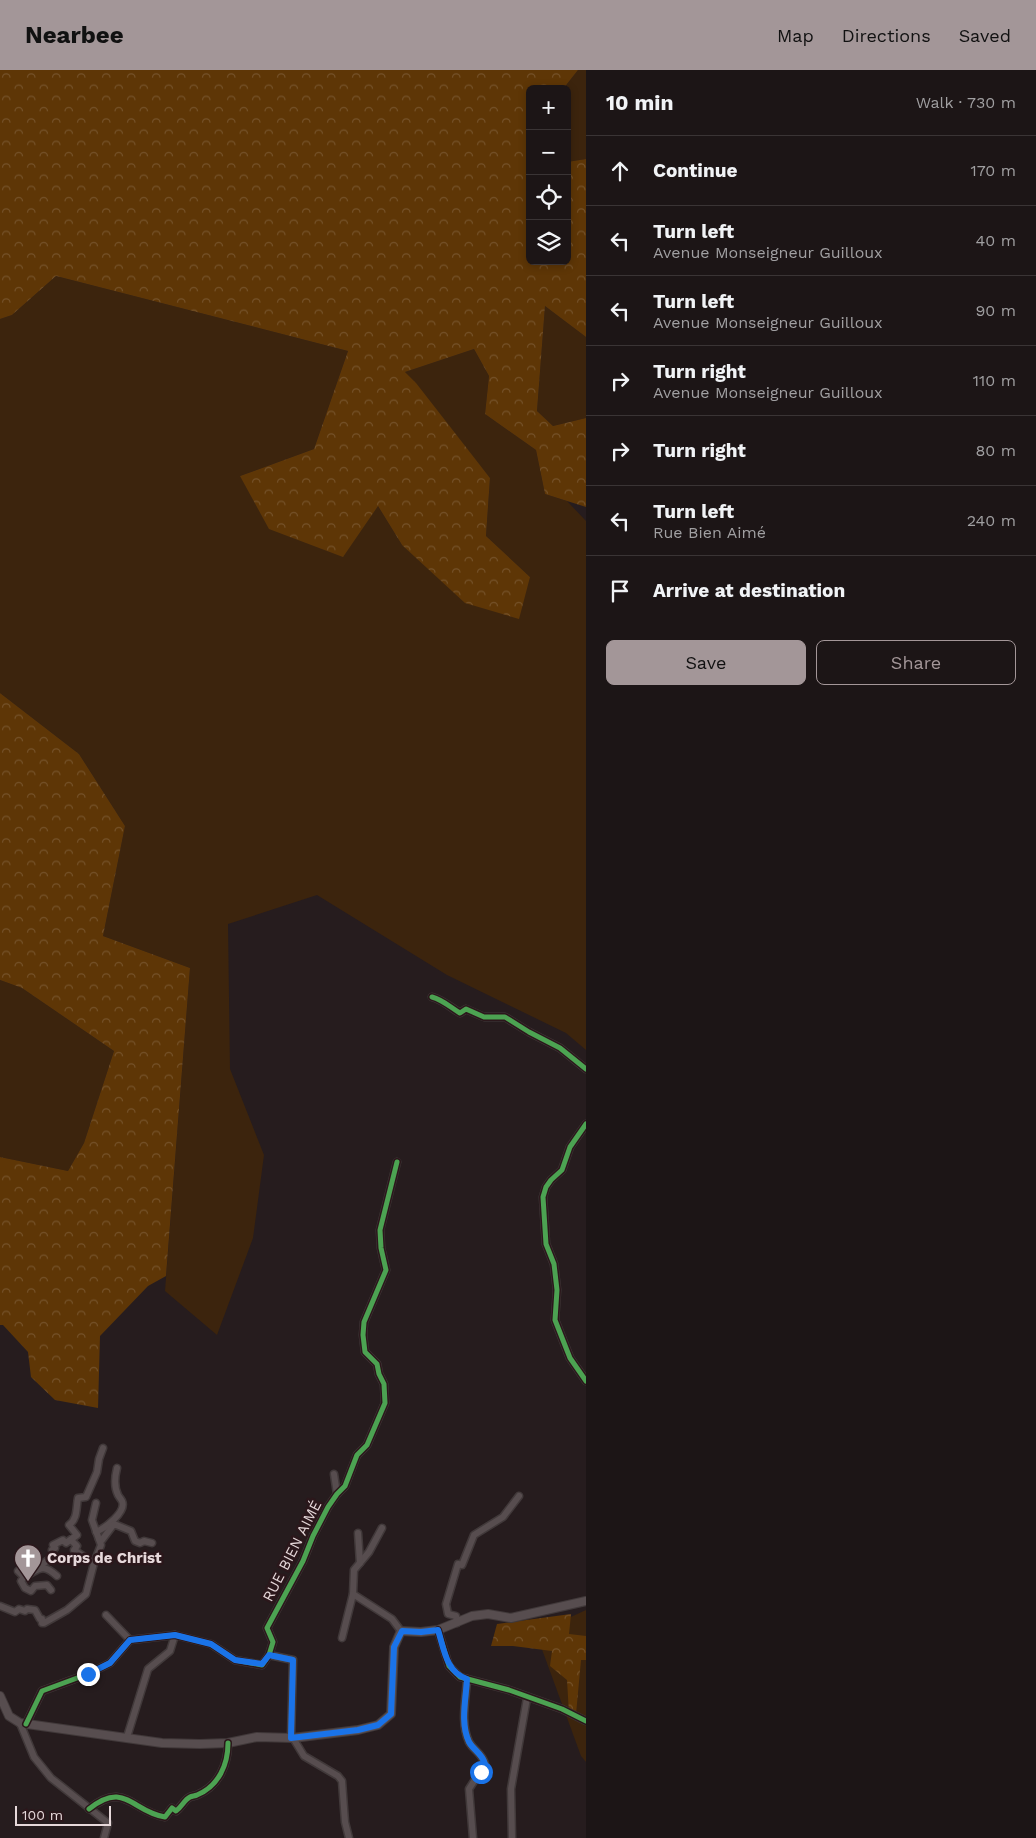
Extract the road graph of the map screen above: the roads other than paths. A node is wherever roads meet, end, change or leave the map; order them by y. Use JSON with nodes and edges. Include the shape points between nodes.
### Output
{"nodes":[{"id":1,"x":432,"y":997,"type":"dead end"},
{"id":2,"x":586,"y":1069,"type":"edge"},
{"id":3,"x":586,"y":1124,"type":"edge"},
{"id":4,"x":397,"y":1162,"type":"dead end"},
{"id":5,"x":586,"y":1381,"type":"edge"},
{"id":6,"x":103,"y":1448,"type":"dead end"},
{"id":7,"x":117,"y":1468,"type":"dead end"},
{"id":8,"x":334,"y":1474,"type":"dead end"},
{"id":9,"x":337,"y":1494,"type":"junction"},
{"id":10,"x":519,"y":1496,"type":"dead end"},
{"id":11,"x":96,"y":1503,"type":"dead end"},
{"id":12,"x":382,"y":1528,"type":"dead end"},
{"id":13,"x":358,"y":1533,"type":"dead end"},
{"id":14,"x":98,"y":1536,"type":"junction"},
{"id":15,"x":71,"y":1540,"type":"junction"},
{"id":16,"x":152,"y":1543,"type":"dead end"},
{"id":17,"x":94,"y":1563,"type":"junction"},
{"id":18,"x":360,"y":1563,"type":"junction"},
{"id":19,"x":42,"y":1568,"type":"junction"},
{"id":20,"x":18,"y":1571,"type":"dead end"},
{"id":21,"x":57,"y":1576,"type":"dead end"},
{"id":22,"x":24,"y":1577,"type":"junction"},
{"id":23,"x":51,"y":1590,"type":"dead end"},
{"id":24,"x":353,"y":1594,"type":"junction"},
{"id":25,"x":586,"y":1601,"type":"edge"},
{"id":26,"x":0,"y":1606,"type":"edge"},
{"id":27,"x":106,"y":1615,"type":"dead end"},
{"id":28,"x":457,"y":1623,"type":"junction"},
{"id":29,"x":438,"y":1630,"type":"junction"},
{"id":30,"x":402,"y":1631,"type":"junction"},
{"id":31,"x":175,"y":1635,"type":"junction"},
{"id":32,"x":342,"y":1638,"type":"dead end"},
{"id":33,"x":130,"y":1640,"type":"junction"},
{"id":34,"x":269,"y":1655,"type":"junction"},
{"id":35,"x":467,"y":1679,"type":"junction"},
{"id":36,"x":0,"y":1696,"type":"edge"},
{"id":37,"x":527,"y":1698,"type":"junction"},
{"id":38,"x":586,"y":1721,"type":"edge"},
{"id":39,"x":23,"y":1723,"type":"junction"},
{"id":40,"x":128,"y":1737,"type":"junction"},
{"id":41,"x":292,"y":1738,"type":"junction"},
{"id":42,"x":228,"y":1743,"type":"junction"},
{"id":43,"x":89,"y":1809,"type":"junction"},
{"id":44,"x":104,"y":1838,"type":"edge"},
{"id":45,"x":350,"y":1838,"type":"edge"},
{"id":46,"x":473,"y":1838,"type":"edge"},
{"id":47,"x":512,"y":1838,"type":"edge"}],
"edges":[{"from":1,"to":2,"type":"street","via":[[460,1013],[466,1009],[484,1017],[505,1017],[560,1048]]},
{"from":3,"to":5,"type":"street","via":[[570,1146],[562,1170],[546,1187],[543,1197],[546,1244],[554,1264],[557,1290],[555,1320],[570,1358]]},
{"from":4,"to":9,"type":"street","name":"RUE BIEN AIMÉ","via":[[380,1230],[386,1270],[364,1322],[363,1335],[365,1352],[377,1364],[384,1384],[385,1403],[367,1445],[357,1455],[345,1486]]},
{"from":6,"to":15,"type":"street","via":[[92,1486],[86,1497],[78,1498],[76,1515],[70,1525],[77,1535]]},
{"from":7,"to":14,"type":"street","via":[[116,1492],[123,1509]]},
{"from":8,"to":9,"type":"street"},
{"from":9,"to":34,"type":"street","name":"RUE BIEN AIMÉ","via":[[267,1628],[273,1642]]},
{"from":10,"to":28,"type":"street","via":[[503,1516],[474,1535],[462,1565],[458,1564],[446,1604],[448,1614],[456,1616]]},
{"from":11,"to":14,"type":"street","via":[[92,1520]]},
{"from":12,"to":18,"type":"street"},
{"from":13,"to":18,"type":"street"},
{"from":14,"to":16,"type":"street","via":[[102,1540],[114,1524],[131,1531],[135,1541]]},
{"from":14,"to":17,"type":"street","via":[[101,1545]]},
{"from":15,"to":17,"type":"street","via":[[77,1546],[74,1550]]},
{"from":15,"to":19,"type":"street","via":[[54,1545],[54,1556],[41,1565]]},
{"from":17,"to":26,"type":"street","via":[[86,1594],[50,1622],[42,1623],[35,1610],[19,1609],[15,1612]]},
{"from":18,"to":24,"type":"street","via":[[354,1570]]},
{"from":19,"to":21,"type":"street"},
{"from":19,"to":22,"type":"street"},
{"from":20,"to":22,"type":"street"},
{"from":22,"to":23,"type":"street","via":[[21,1581],[31,1591],[35,1586],[47,1585]]},
{"from":24,"to":30,"type":"street","via":[[392,1620]]},
{"from":24,"to":32,"type":"street"},
{"from":25,"to":28,"type":"street","via":[[512,1618],[488,1614],[472,1616]]},
{"from":27,"to":33,"type":"street"},
{"from":28,"to":29,"type":"street"},
{"from":29,"to":30,"type":"street"},
{"from":29,"to":35,"type":"street","via":[[449,1666]]},
{"from":30,"to":41,"type":"street","via":[[394,1647],[391,1714],[378,1725],[358,1730]]},
{"from":31,"to":33,"type":"street"},
{"from":31,"to":34,"type":"street","via":[[211,1644],[235,1660],[262,1664]]},
{"from":31,"to":40,"type":"street","via":[[170,1650],[148,1669]]},
{"from":33,"to":39,"type":"street","via":[[110,1663],[42,1691]]},
{"from":34,"to":41,"type":"street","via":[[293,1660]]},
{"from":35,"to":37,"type":"street"},
{"from":35,"to":46,"type":"street","via":[[464,1723],[470,1742],[483,1756],[485,1764],[469,1789]]},
{"from":36,"to":39,"type":"street","via":[[9,1716]]},
{"from":37,"to":38,"type":"street"},
{"from":37,"to":47,"type":"street","via":[[511,1789]]},
{"from":39,"to":40,"type":"street"},
{"from":39,"to":43,"type":"street","via":[[34,1757],[51,1778]]},
{"from":40,"to":42,"type":"street","via":[[162,1743]]},
{"from":41,"to":42,"type":"street","via":[[257,1737]]},
{"from":41,"to":45,"type":"street","via":[[304,1756],[342,1781],[345,1822]]},
{"from":42,"to":43,"type":"street","via":[[224,1768],[212,1785],[189,1797],[176,1811],[172,1808],[165,1817],[154,1815],[142,1806],[117,1796],[103,1799]]},
{"from":43,"to":44,"type":"street","via":[[108,1823]]}]}
